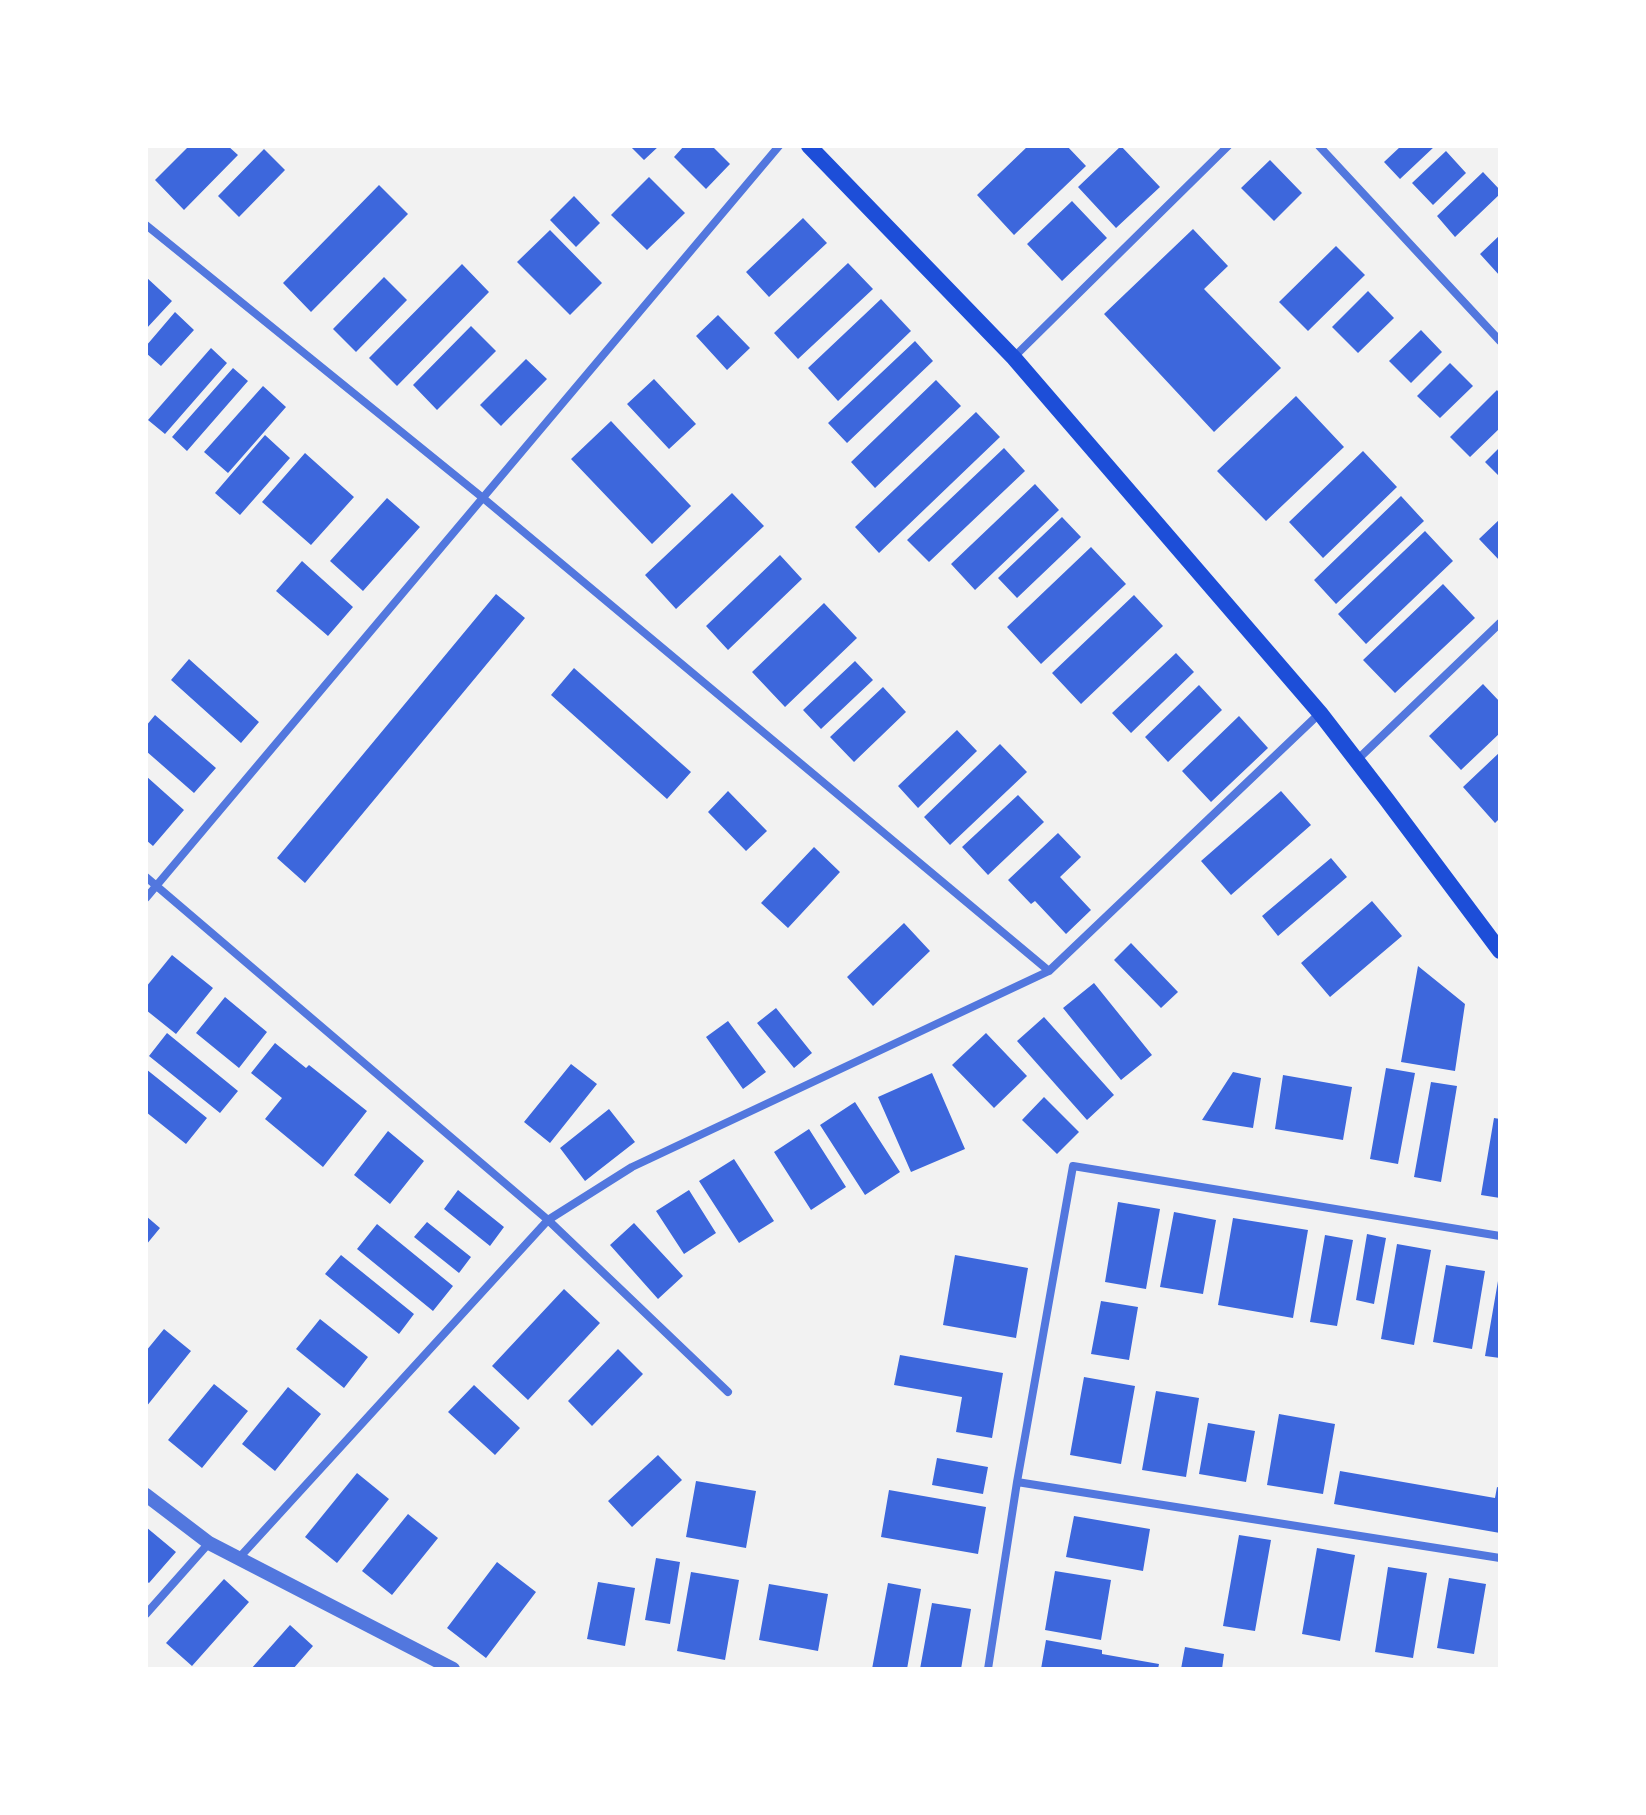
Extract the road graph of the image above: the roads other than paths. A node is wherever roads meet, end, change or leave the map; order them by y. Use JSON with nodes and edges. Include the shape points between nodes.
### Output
{"nodes":[{"id":1,"x":779,"y":146,"type":"edge"},
{"id":2,"x":809,"y":146,"type":"edge"},
{"id":3,"x":1228,"y":146,"type":"edge"},
{"id":4,"x":1319,"y":146,"type":"edge"},
{"id":5,"x":146,"y":225,"type":"edge"},
{"id":6,"x":1500,"y":341,"type":"edge"},
{"id":7,"x":1014,"y":358,"type":"junction"},
{"id":8,"x":483,"y":498,"type":"junction"},
{"id":9,"x":1500,"y":623,"type":"edge"},
{"id":10,"x":1320,"y":713,"type":"junction"},
{"id":11,"x":1357,"y":761,"type":"junction"},
{"id":12,"x":146,"y":877,"type":"edge"},
{"id":13,"x":157,"y":886,"type":"junction"},
{"id":14,"x":146,"y":898,"type":"edge"},
{"id":15,"x":1500,"y":951,"type":"edge"},
{"id":16,"x":1049,"y":971,"type":"junction"},
{"id":17,"x":548,"y":1220,"type":"junction"},
{"id":18,"x":1500,"y":1236,"type":"edge"},
{"id":19,"x":728,"y":1392,"type":"dead end"},
{"id":20,"x":1017,"y":1482,"type":"junction"},
{"id":21,"x":146,"y":1495,"type":"edge"},
{"id":22,"x":209,"y":1543,"type":"junction"},
{"id":23,"x":1500,"y":1558,"type":"edge"},
{"id":24,"x":238,"y":1559,"type":"junction"},
{"id":25,"x":146,"y":1614,"type":"edge"},
{"id":26,"x":453,"y":1669,"type":"edge"},
{"id":27,"x":988,"y":1669,"type":"edge"}],
"edges":[{"from":1,"to":8,"type":"street"},
{"from":2,"to":7,"type":"main road"},
{"from":3,"to":7,"type":"street"},
{"from":4,"to":6,"type":"street"},
{"from":5,"to":8,"type":"street"},
{"from":7,"to":10,"type":"main road"},
{"from":8,"to":13,"type":"street"},
{"from":8,"to":16,"type":"street"},
{"from":9,"to":11,"type":"street"},
{"from":10,"to":11,"type":"main road"},
{"from":10,"to":16,"type":"street"},
{"from":11,"to":15,"type":"main road"},
{"from":12,"to":13,"type":"street"},
{"from":13,"to":14,"type":"street"},
{"from":13,"to":17,"type":"street"},
{"from":16,"to":17,"type":"street","via":[[632,1167]]},
{"from":17,"to":19,"type":"street"},
{"from":17,"to":24,"type":"street"},
{"from":18,"to":20,"type":"street","via":[[1073,1166]]},
{"from":20,"to":23,"type":"street"},
{"from":20,"to":27,"type":"street"},
{"from":21,"to":22,"type":"street"},
{"from":22,"to":24,"type":"street"},
{"from":22,"to":25,"type":"street"},
{"from":24,"to":26,"type":"street"}]}
